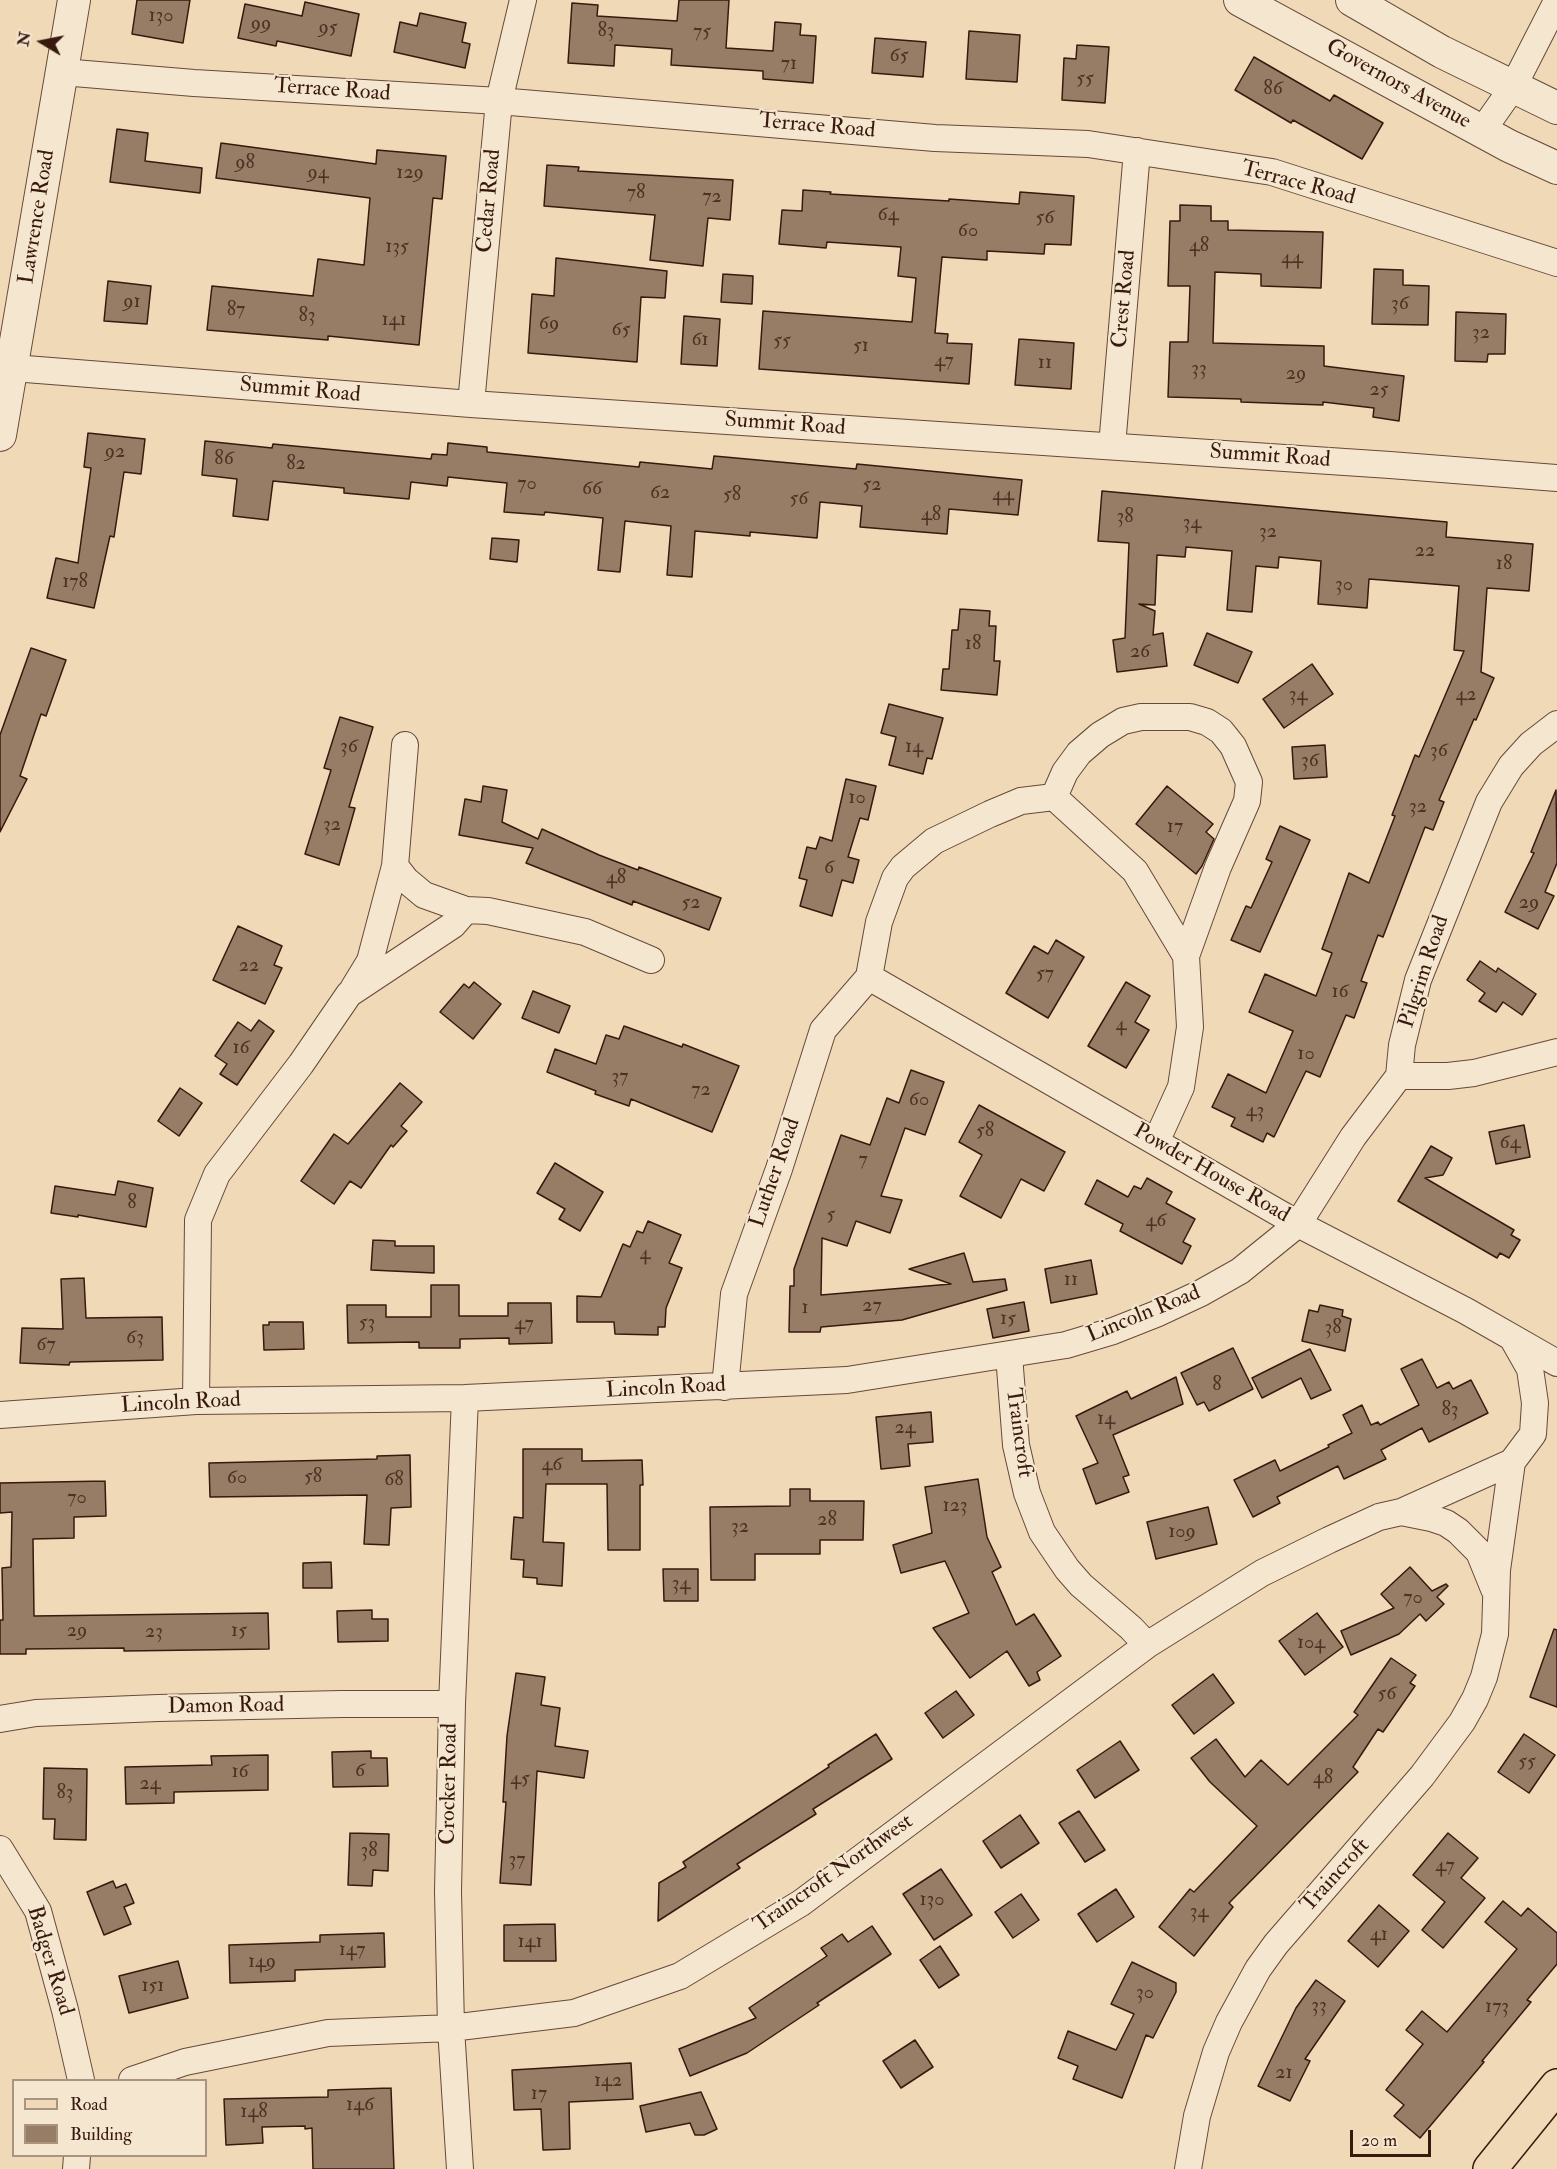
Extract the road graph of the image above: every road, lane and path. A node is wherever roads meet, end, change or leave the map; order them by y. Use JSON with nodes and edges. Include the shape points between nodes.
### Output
{"nodes":[{"id":1,"x":74,"y":0,"type":"edge"},
{"id":2,"x":523,"y":0,"type":"edge"},
{"id":3,"x":1240,"y":0,"type":"edge"},
{"id":4,"x":1352,"y":0,"type":"edge"},
{"id":5,"x":1557,"y":1,"type":"edge"},
{"id":6,"x":62,"y":72,"type":"junction"},
{"id":7,"x":1513,"y":87,"type":"junction"},
{"id":8,"x":499,"y":101,"type":"junction"},
{"id":9,"x":1557,"y":108,"type":"edge"},
{"id":10,"x":1482,"y":131,"type":"junction"},
{"id":11,"x":1137,"y":151,"type":"junction"},
{"id":12,"x":1557,"y":168,"type":"edge"},
{"id":13,"x":1557,"y":263,"type":"edge"},
{"id":14,"x":13,"y":368,"type":"junction"},
{"id":15,"x":471,"y":404,"type":"junction"},
{"id":16,"x":0,"y":435,"type":"edge"},
{"id":17,"x":1112,"y":446,"type":"junction"},
{"id":18,"x":1557,"y":478,"type":"edge"},
{"id":19,"x":1557,"y":724,"type":"edge"},
{"id":20,"x":405,"y":745,"type":"dead end"},
{"id":21,"x":1054,"y":797,"type":"junction"},
{"id":22,"x":394,"y":866,"type":"junction"},
{"id":23,"x":466,"y":910,"type":"junction"},
{"id":24,"x":1186,"y":956,"type":"junction"},
{"id":25,"x":651,"y":960,"type":"dead end"},
{"id":26,"x":869,"y":977,"type":"junction"},
{"id":27,"x":349,"y":994,"type":"junction"},
{"id":28,"x":1557,"y":1053,"type":"edge"},
{"id":29,"x":1399,"y":1076,"type":"junction"},
{"id":30,"x":1156,"y":1142,"type":"junction"},
{"id":31,"x":1298,"y":1224,"type":"junction"},
{"id":32,"x":1513,"y":1339,"type":"junction"},
{"id":33,"x":1009,"y":1355,"type":"junction"},
{"id":34,"x":1557,"y":1363,"type":"edge"},
{"id":35,"x":725,"y":1387,"type":"junction"},
{"id":36,"x":465,"y":1398,"type":"junction"},
{"id":37,"x":196,"y":1401,"type":"junction"},
{"id":38,"x":0,"y":1415,"type":"edge"},
{"id":39,"x":1557,"y":1422,"type":"edge"},
{"id":40,"x":1533,"y":1434,"type":"junction"},
{"id":41,"x":1512,"y":1462,"type":"junction"},
{"id":42,"x":1401,"y":1512,"type":"junction"},
{"id":43,"x":1495,"y":1592,"type":"junction"},
{"id":44,"x":1147,"y":1645,"type":"junction"},
{"id":45,"x":452,"y":1704,"type":"junction"},
{"id":46,"x":0,"y":1719,"type":"edge"},
{"id":47,"x":0,"y":1849,"type":"edge"},
{"id":48,"x":451,"y":2028,"type":"junction"},
{"id":49,"x":81,"y":2079,"type":"edge"},
{"id":50,"x":135,"y":2079,"type":"edge"},
{"id":51,"x":1557,"y":2086,"type":"edge"},
{"id":52,"x":460,"y":2169,"type":"edge"},
{"id":53,"x":1188,"y":2169,"type":"edge"},
{"id":54,"x":1490,"y":2169,"type":"edge"}],
"edges":[{"from":1,"to":6,"type":"street","name":"Lawrence Road"},
{"from":2,"to":8,"type":"street","name":"Cedar Road"},
{"from":3,"to":10,"type":"street","name":"Governors Avenue"},
{"from":4,"to":7,"type":"street"},
{"from":5,"to":7,"type":"street"},
{"from":6,"to":8,"type":"street","name":"Terrace Road"},
{"from":6,"to":14,"type":"street","name":"Lawrence Road"},
{"from":7,"to":9,"type":"street"},
{"from":7,"to":10,"type":"street"},
{"from":8,"to":11,"type":"street","name":"Terrace Road","via":[[935,138],[1088,144]]},
{"from":8,"to":15,"type":"street","name":"Cedar Road"},
{"from":10,"to":12,"type":"street","name":"Governors Avenue"},
{"from":11,"to":13,"type":"street","name":"Terrace Road","via":[[1272,172]]},
{"from":11,"to":17,"type":"street","name":"Crest Road"},
{"from":14,"to":15,"type":"street","name":"Summit Road"},
{"from":14,"to":16,"type":"street","name":"Lawrence Road"},
{"from":15,"to":17,"type":"street","name":"Summit Road"},
{"from":17,"to":18,"type":"street","name":"Summit Road"},
{"from":19,"to":29,"type":"street","name":"Pilgrim Road","via":[[1510,766],[1489,802],[1418,980],[1404,1034]]},
{"from":20,"to":22,"type":"street"},
{"from":21,"to":24,"type":"street","via":[[1135,871]]},
{"from":21,"to":24,"type":"street","via":[[1079,753],[1123,721],[1190,717],[1221,730],[1249,782],[1246,801]]},
{"from":21,"to":26,"type":"street","via":[[1021,801],[990,814],[934,841],[903,867],[879,922]]},
{"from":22,"to":23,"type":"street","via":[[424,895]]},
{"from":22,"to":27,"type":"street","via":[[370,961]]},
{"from":23,"to":25,"type":"street","via":[[488,911],[585,932]]},
{"from":23,"to":27,"type":"street","via":[[453,925]]},
{"from":24,"to":30,"type":"street","via":[[1190,1027],[1187,1047],[1180,1087]]},
{"from":26,"to":30,"type":"street","name":"Powder House Road"},
{"from":26,"to":35,"type":"street","name":"Luther Road","via":[[823,1030],[734,1294]]},
{"from":27,"to":37,"type":"street","via":[[302,1064],[217,1174],[198,1220]]},
{"from":28,"to":29,"type":"street","via":[[1474,1073]]},
{"from":29,"to":31,"type":"street","via":[[1353,1137]]},
{"from":30,"to":31,"type":"street","name":"Powder House Road"},
{"from":31,"to":32,"type":"street","name":"Powder House Road"},
{"from":31,"to":33,"type":"street","name":"Lincoln Road","via":[[1240,1271],[1166,1310],[1066,1345]]},
{"from":32,"to":34,"type":"street","name":"Powder House Road"},
{"from":32,"to":40,"type":"street","via":[[1530,1369],[1534,1387]]},
{"from":33,"to":35,"type":"street","name":"Lincoln Road","via":[[847,1380]]},
{"from":33,"to":44,"type":"street","name":"Traincroft","via":[[1016,1445],[1027,1493],[1042,1532],[1081,1585]]},
{"from":35,"to":36,"type":"street","name":"Lincoln Road"},
{"from":36,"to":37,"type":"street","name":"Lincoln Road"},
{"from":36,"to":45,"type":"street","name":"Crocker Road"},
{"from":37,"to":38,"type":"street","name":"Lincoln Road"},
{"from":39,"to":40,"type":"street","name":"Traincroft"},
{"from":40,"to":41,"type":"street","name":"Traincroft"},
{"from":41,"to":42,"type":"street","name":"Traincroft"},
{"from":41,"to":43,"type":"street","name":"Traincroft"},
{"from":42,"to":43,"type":"street","name":"Traincroft","via":[[1446,1523],[1458,1531],[1479,1552]]},
{"from":42,"to":44,"type":"street","name":"Traincroft","via":[[1359,1526],[1262,1573]]},
{"from":43,"to":53,"type":"street","name":"Traincroft","via":[[1495,1634],[1490,1656],[1462,1722],[1422,1776],[1276,1944],[1229,2022],[1204,2088]]},
{"from":44,"to":48,"type":"street","name":"Traincroft Northwest","via":[[801,1903],[680,1976],[574,2013]]},
{"from":45,"to":46,"type":"street","name":"Damon Road","via":[[158,1708],[36,1713]]},
{"from":45,"to":48,"type":"street","name":"Crocker Road","via":[[448,1892]]},
{"from":47,"to":49,"type":"street","name":"Badger Road","via":[[38,1911]]},
{"from":48,"to":50,"type":"street","name":"Traincroft Northwest","via":[[328,2033],[184,2062]]},
{"from":48,"to":52,"type":"street","name":"Crocker Road"},
{"from":51,"to":54,"type":"main road"}]}
